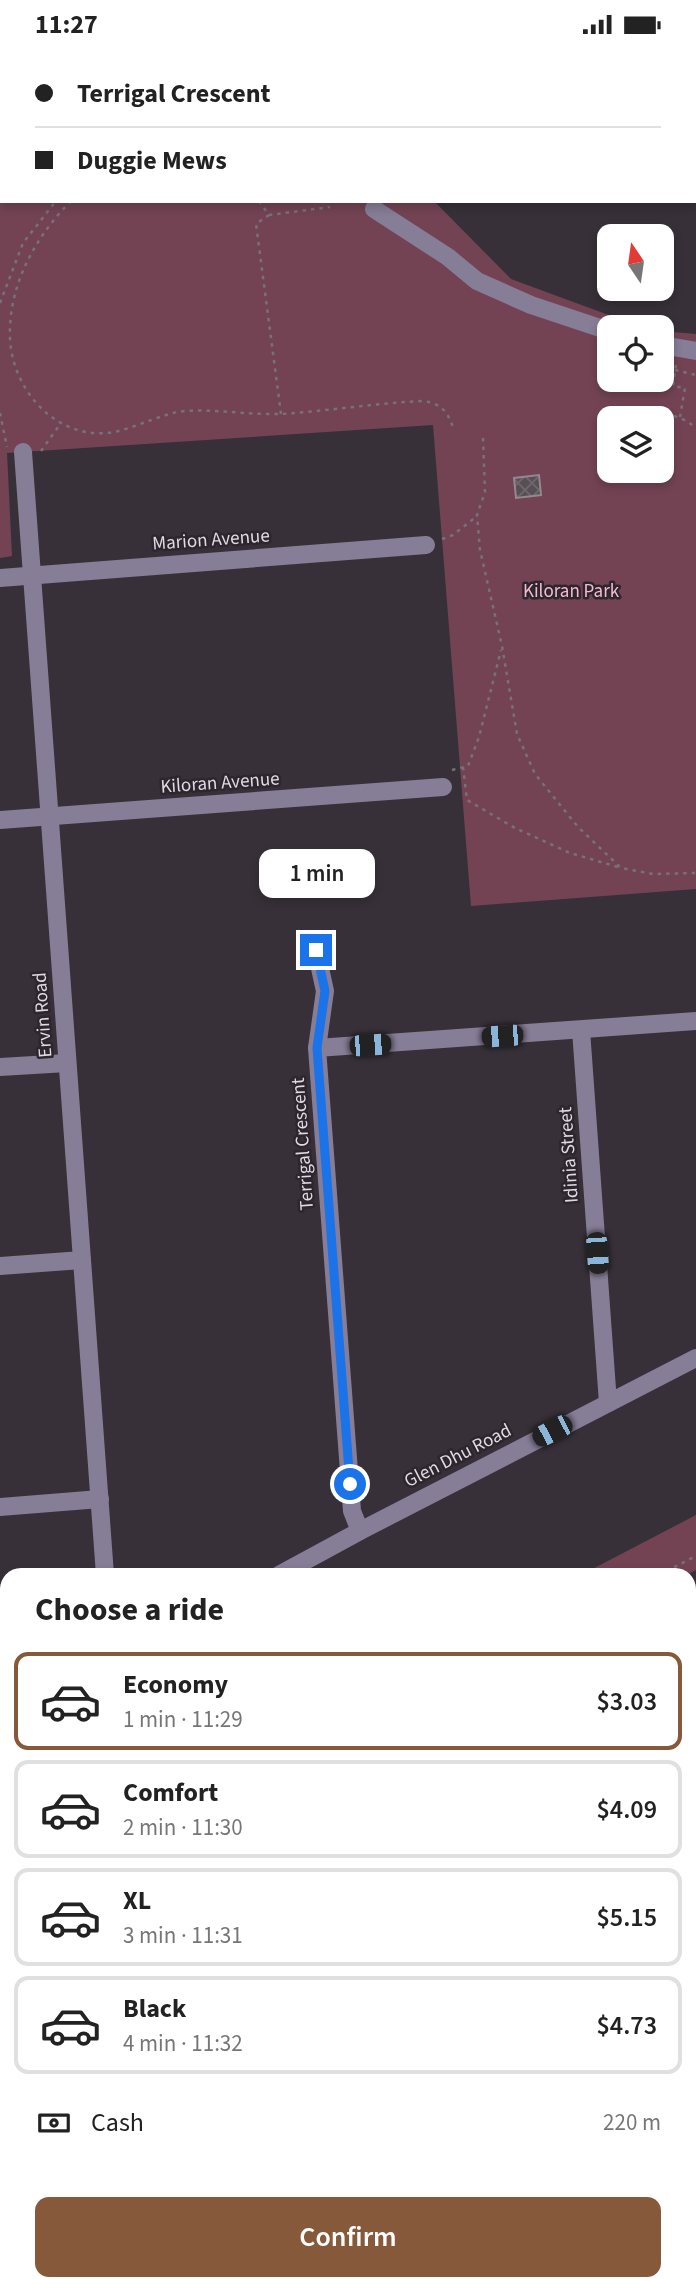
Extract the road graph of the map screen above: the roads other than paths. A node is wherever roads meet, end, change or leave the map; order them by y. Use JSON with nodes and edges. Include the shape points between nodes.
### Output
{"nodes":[{"id":1,"x":374,"y":209,"type":"dead end"},
{"id":2,"x":597,"y":327,"type":"edge"},
{"id":3,"x":674,"y":347,"type":"edge"},
{"id":4,"x":696,"y":351,"type":"edge"},
{"id":5,"x":31,"y":453,"type":"road end"},
{"id":6,"x":433,"y":543,"type":"road end"},
{"id":7,"x":33,"y":575,"type":"junction"},
{"id":8,"x":0,"y":578,"type":"edge"},
{"id":9,"x":443,"y":787,"type":"dead end"},
{"id":10,"x":51,"y":816,"type":"junction"},
{"id":11,"x":0,"y":820,"type":"edge"},
{"id":12,"x":316,"y":950,"type":"dead end"},
{"id":13,"x":696,"y":1021,"type":"edge"},
{"id":14,"x":581,"y":1030,"type":"junction"},
{"id":15,"x":317,"y":1048,"type":"junction"},
{"id":16,"x":67,"y":1063,"type":"junction"},
{"id":17,"x":0,"y":1067,"type":"edge"},
{"id":18,"x":82,"y":1260,"type":"junction"},
{"id":19,"x":0,"y":1266,"type":"edge"},
{"id":20,"x":696,"y":1358,"type":"edge"},
{"id":21,"x":608,"y":1403,"type":"junction"},
{"id":22,"x":100,"y":1499,"type":"junction"},
{"id":23,"x":0,"y":1507,"type":"edge"},
{"id":24,"x":360,"y":1531,"type":"junction"},
{"id":25,"x":105,"y":1568,"type":"edge"},
{"id":26,"x":292,"y":1568,"type":"edge"}],
"edges":[{"from":1,"to":2,"type":"street","via":[[477,281]]},
{"from":3,"to":4,"type":"street"},
{"from":5,"to":7,"type":"street","name":"Ervin Road"},
{"from":6,"to":7,"type":"street","name":"Marion Avenue"},
{"from":7,"to":8,"type":"street","name":"Marion Avenue"},
{"from":7,"to":10,"type":"street","name":"Ervin Road"},
{"from":9,"to":10,"type":"street","name":"Kiloran Avenue"},
{"from":10,"to":11,"type":"street","name":"Kiloran Avenue"},
{"from":10,"to":16,"type":"street","name":"Ervin Road"},
{"from":12,"to":15,"type":"street","name":"Terrigal Crescent","via":[[325,991]]},
{"from":13,"to":14,"type":"street"},
{"from":14,"to":15,"type":"street"},
{"from":14,"to":21,"type":"street","name":"Idinia Street"},
{"from":15,"to":24,"type":"street","name":"Terrigal Crescent","via":[[352,1511]]},
{"from":16,"to":17,"type":"street"},
{"from":16,"to":18,"type":"street","name":"Ervin Road"},
{"from":18,"to":19,"type":"street"},
{"from":18,"to":22,"type":"street","name":"Ervin Road"},
{"from":20,"to":21,"type":"street","name":"Glen Dhu Road"},
{"from":21,"to":24,"type":"street","name":"Glen Dhu Road"},
{"from":22,"to":23,"type":"street"},
{"from":22,"to":25,"type":"street","name":"Ervin Road"},
{"from":24,"to":26,"type":"street","name":"Glen Dhu Road"}]}
